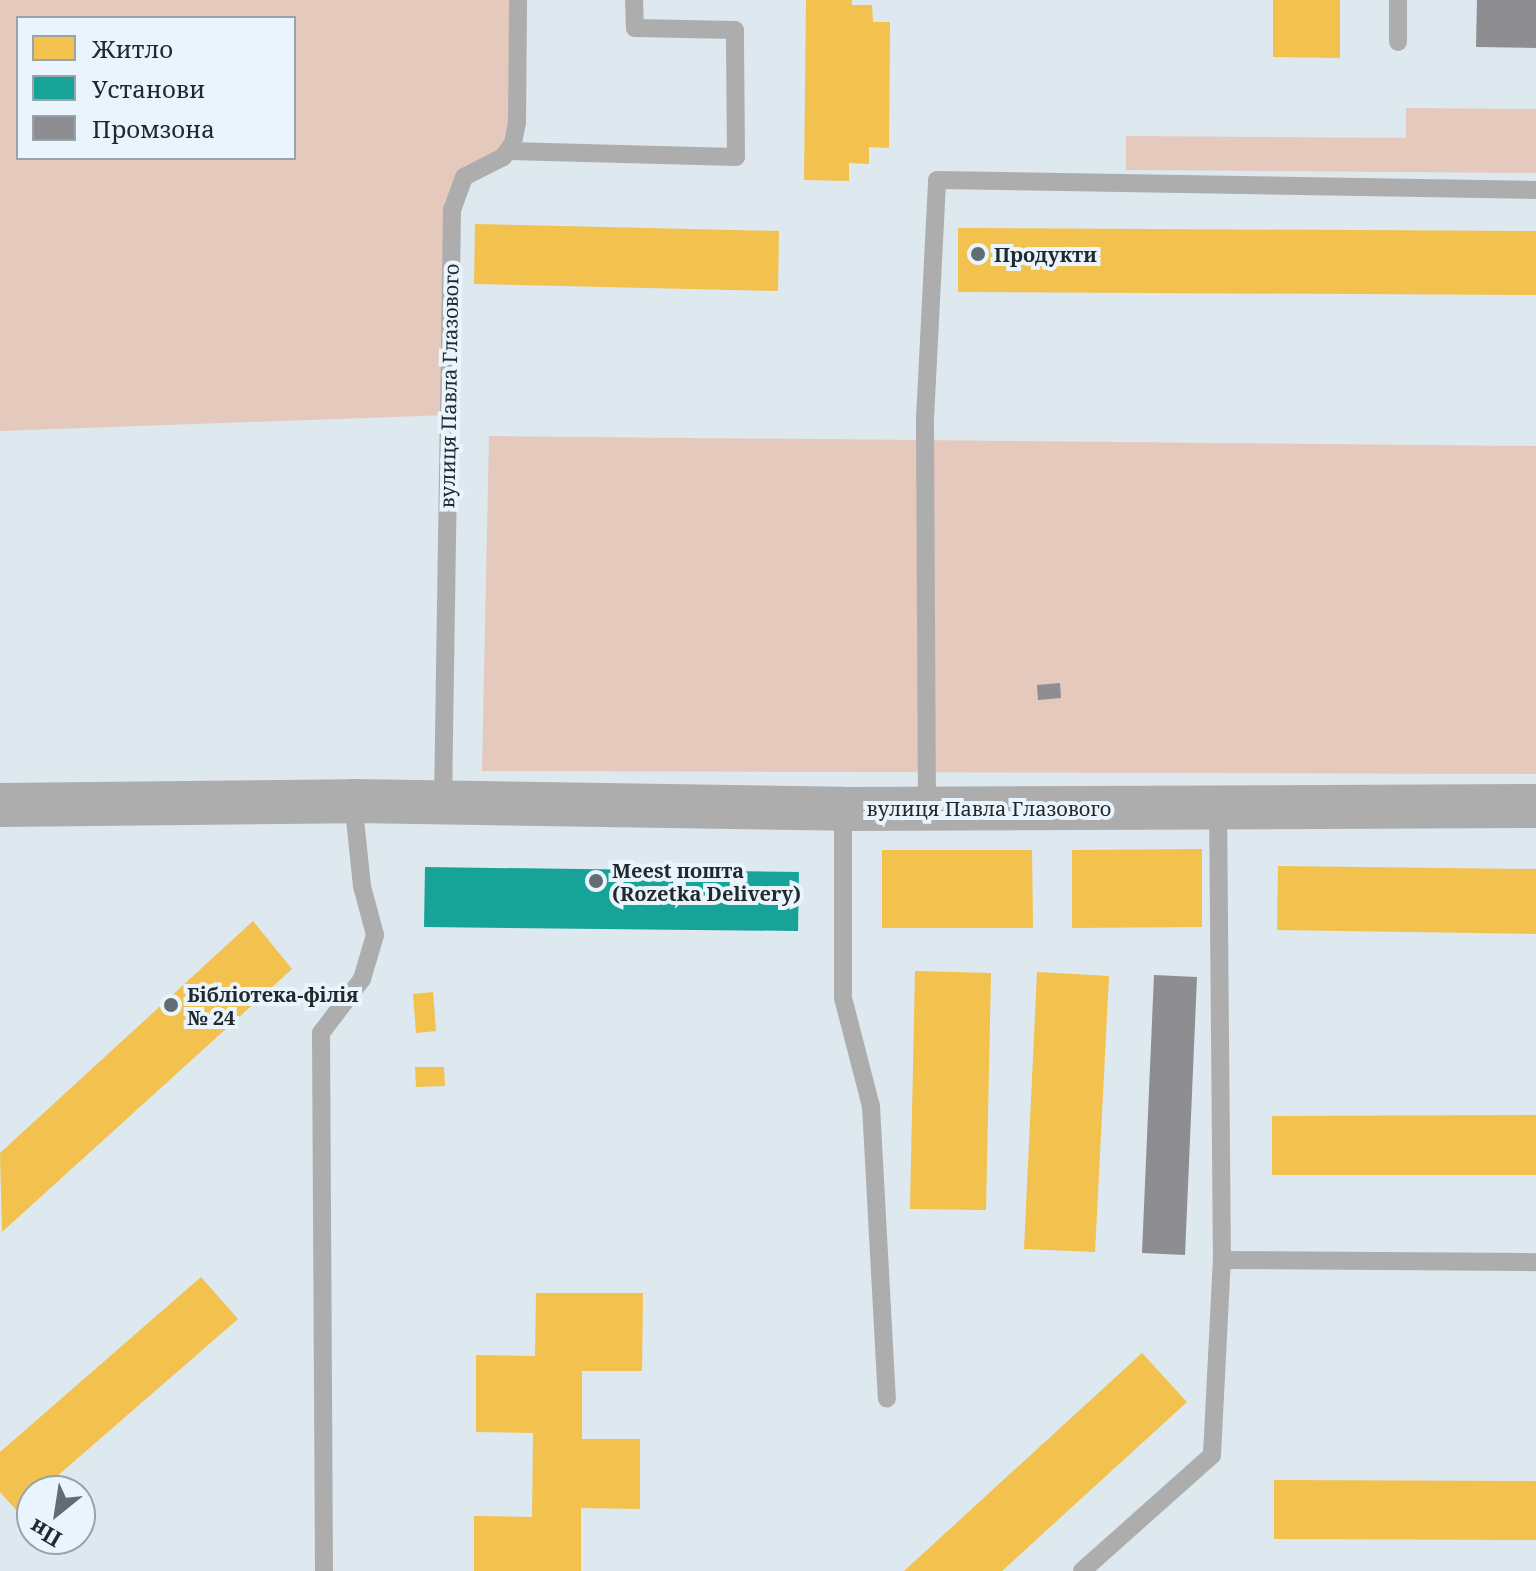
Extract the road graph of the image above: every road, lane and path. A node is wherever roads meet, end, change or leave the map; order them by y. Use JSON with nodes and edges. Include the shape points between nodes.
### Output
{"nodes":[{"id":1,"x":518,"y":0,"type":"edge"},
{"id":2,"x":634,"y":0,"type":"edge"},
{"id":3,"x":1398,"y":0,"type":"edge"},
{"id":4,"x":1398,"y":42,"type":"dead end"},
{"id":5,"x":509,"y":151,"type":"junction"},
{"id":6,"x":1536,"y":190,"type":"edge"},
{"id":7,"x":353,"y":801,"type":"junction"},
{"id":8,"x":443,"y":803,"type":"junction"},
{"id":9,"x":0,"y":805,"type":"edge"},
{"id":10,"x":1218,"y":806,"type":"junction"},
{"id":11,"x":1536,"y":806,"type":"edge"},
{"id":12,"x":843,"y":809,"type":"junction"},
{"id":13,"x":927,"y":809,"type":"junction"},
{"id":14,"x":1222,"y":1260,"type":"junction"},
{"id":15,"x":1536,"y":1262,"type":"edge"},
{"id":16,"x":887,"y":1399,"type":"dead end"},
{"id":17,"x":324,"y":1571,"type":"edge"},
{"id":18,"x":1082,"y":1571,"type":"edge"}],
"edges":[{"from":1,"to":5,"type":"lane","via":[[517,123]]},
{"from":2,"to":5,"type":"lane","via":[[635,28],[735,30],[736,157]]},
{"from":3,"to":4,"type":"lane"},
{"from":5,"to":8,"type":"lane","name":"вулиця Павла Глазового","via":[[464,177],[452,210]]},
{"from":6,"to":13,"type":"lane","via":[[937,180],[925,419]]},
{"from":7,"to":8,"type":"street","name":"вулиця Павла Глазового"},
{"from":7,"to":9,"type":"street","name":"вулиця Павла Глазового"},
{"from":7,"to":17,"type":"lane","via":[[362,886],[375,935],[362,979],[321,1033]]},
{"from":8,"to":12,"type":"street","name":"вулиця Павла Глазового"},
{"from":10,"to":11,"type":"street","name":"вулиця Павла Глазового"},
{"from":10,"to":13,"type":"street","name":"вулиця Павла Глазового"},
{"from":10,"to":14,"type":"lane"},
{"from":12,"to":13,"type":"street","name":"вулиця Павла Глазового"},
{"from":12,"to":16,"type":"lane","via":[[843,998],[871,1106]]},
{"from":14,"to":15,"type":"lane"},
{"from":14,"to":18,"type":"lane","via":[[1212,1455]]}]}
